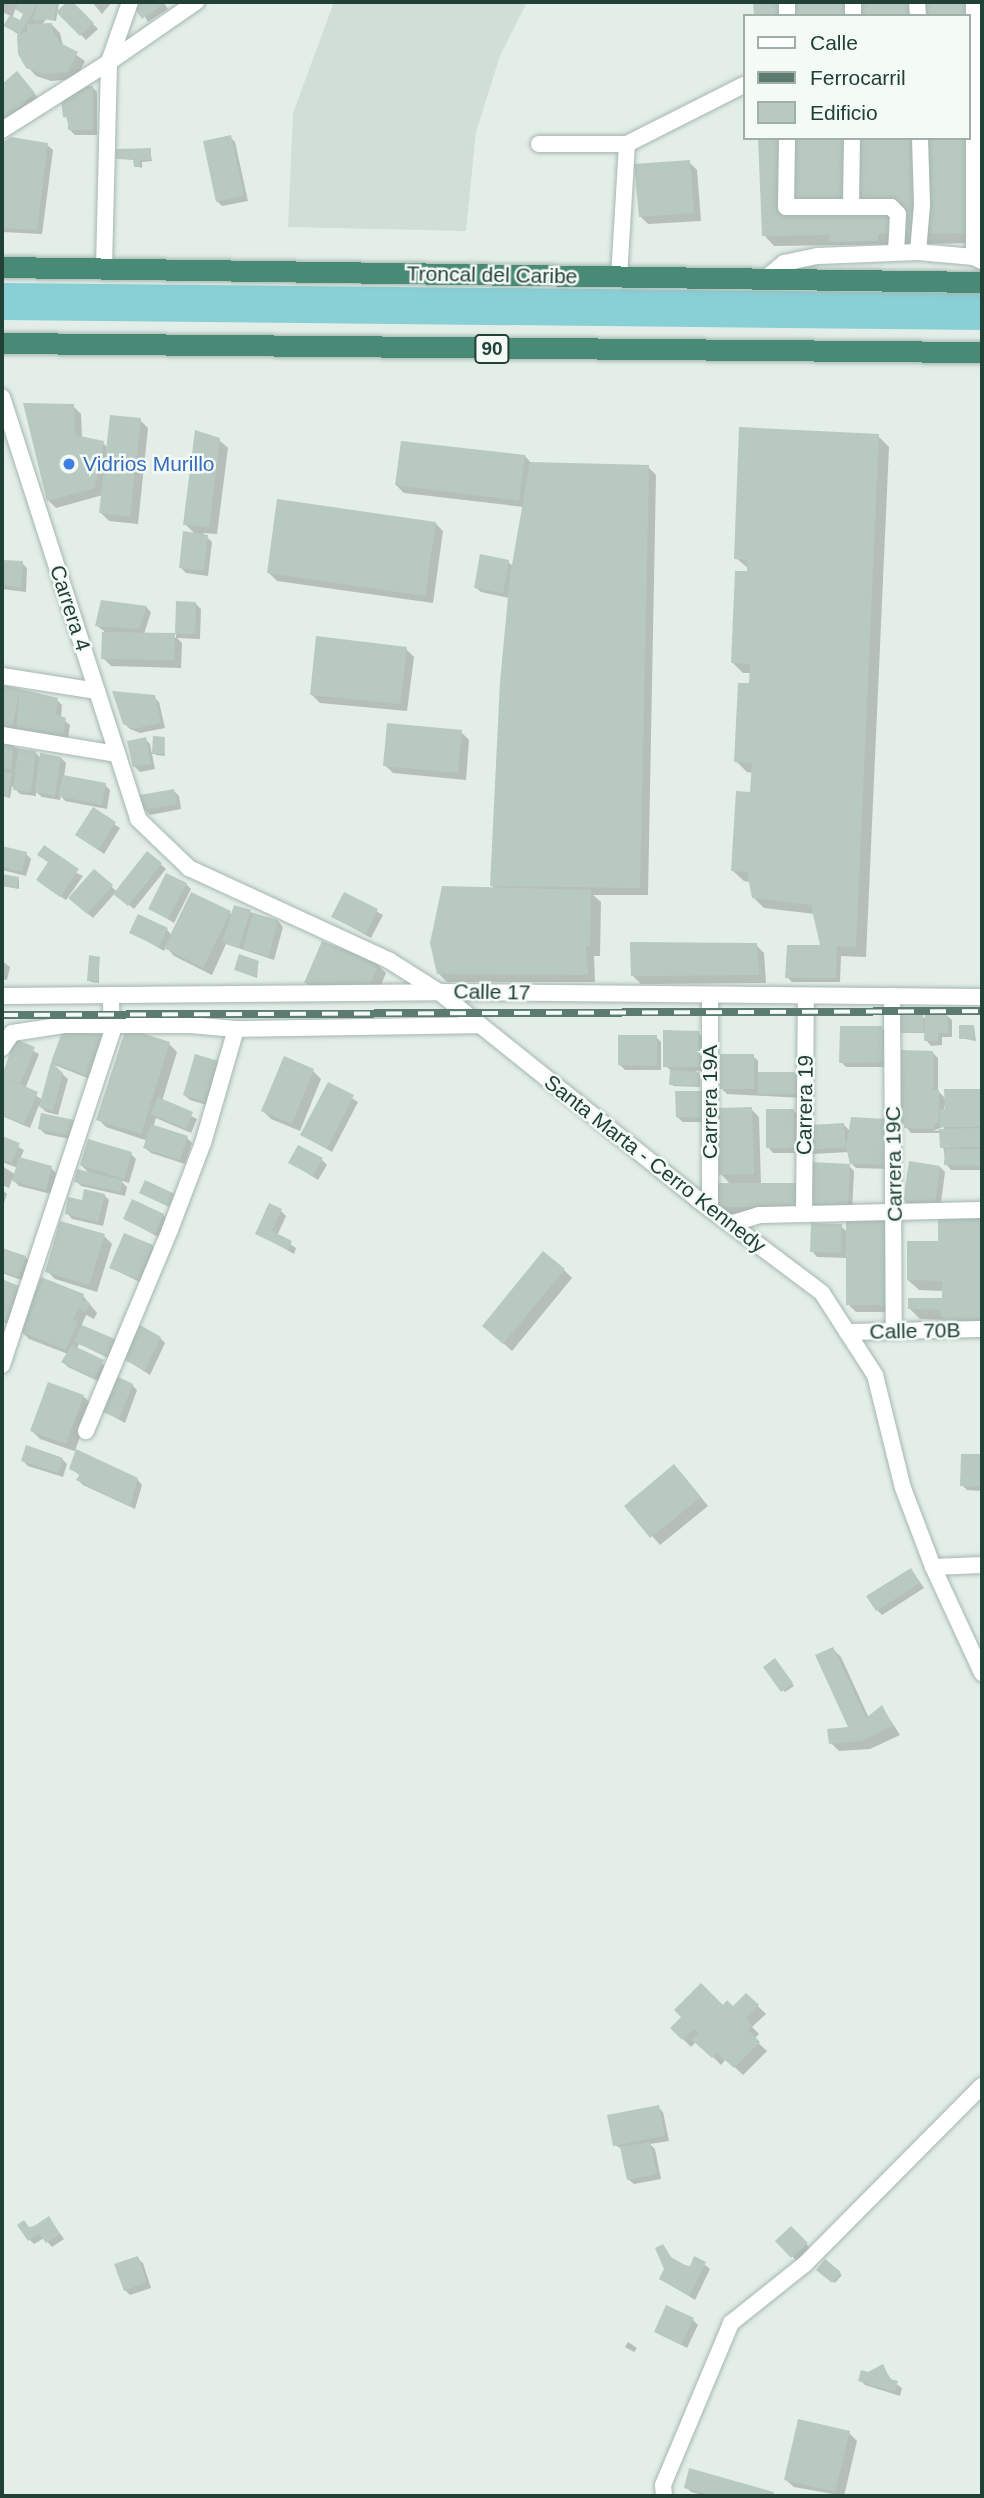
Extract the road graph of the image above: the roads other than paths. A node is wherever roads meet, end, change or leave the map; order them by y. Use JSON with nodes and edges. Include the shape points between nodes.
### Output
{"nodes":[{"id":1,"x":130,"y":2,"type":"edge"},
{"id":2,"x":197,"y":2,"type":"edge"},
{"id":3,"x":974,"y":2,"type":"edge"},
{"id":4,"x":109,"y":62,"type":"junction"},
{"id":5,"x":743,"y":86,"type":"edge"},
{"id":6,"x":2,"y":130,"type":"edge"},
{"id":7,"x":787,"y":140,"type":"edge"},
{"id":8,"x":852,"y":140,"type":"edge"},
{"id":9,"x":920,"y":140,"type":"edge"},
{"id":10,"x":539,"y":144,"type":"dead end"},
{"id":11,"x":627,"y":144,"type":"junction"},
{"id":12,"x":851,"y":206,"type":"junction"},
{"id":13,"x":896,"y":252,"type":"junction"},
{"id":14,"x":918,"y":252,"type":"junction"},
{"id":15,"x":978,"y":259,"type":"edge"},
{"id":16,"x":2,"y":267,"type":"edge"},
{"id":17,"x":104,"y":267,"type":"junction"},
{"id":18,"x":619,"y":278,"type":"junction"},
{"id":19,"x":765,"y":279,"type":"junction"},
{"id":20,"x":982,"y":282,"type":"edge"},
{"id":21,"x":2,"y":343,"type":"edge"},
{"id":22,"x":982,"y":352,"type":"edge"},
{"id":23,"x":2,"y":397,"type":"edge"},
{"id":24,"x":2,"y":676,"type":"edge"},
{"id":25,"x":97,"y":691,"type":"junction"},
{"id":26,"x":2,"y":735,"type":"edge"},
{"id":27,"x":117,"y":754,"type":"junction"},
{"id":28,"x":138,"y":819,"type":"joint"},
{"id":29,"x":439,"y":992,"type":"junction"},
{"id":30,"x":111,"y":995,"type":"junction"},
{"id":31,"x":2,"y":996,"type":"edge"},
{"id":32,"x":710,"y":996,"type":"junction"},
{"id":33,"x":806,"y":996,"type":"junction"},
{"id":34,"x":892,"y":996,"type":"junction"},
{"id":35,"x":982,"y":997,"type":"edge"},
{"id":36,"x":112,"y":1024,"type":"junction"},
{"id":37,"x":480,"y":1025,"type":"junction"},
{"id":38,"x":236,"y":1029,"type":"junction"},
{"id":39,"x":2,"y":1048,"type":"edge"},
{"id":40,"x":710,"y":1209,"type":"junction"},
{"id":41,"x":982,"y":1210,"type":"edge"},
{"id":42,"x":895,"y":1212,"type":"junction"},
{"id":43,"x":804,"y":1213,"type":"junction"},
{"id":44,"x":730,"y":1224,"type":"junction"},
{"id":45,"x":982,"y":1329,"type":"edge"},
{"id":46,"x":894,"y":1331,"type":"junction"},
{"id":47,"x":848,"y":1332,"type":"junction"},
{"id":48,"x":3,"y":1355,"type":"edge"},
{"id":49,"x":86,"y":1431,"type":"dead end"},
{"id":50,"x":982,"y":1565,"type":"edge"},
{"id":51,"x":933,"y":1567,"type":"junction"},
{"id":52,"x":982,"y":1673,"type":"edge"},
{"id":53,"x":982,"y":2086,"type":"edge"},
{"id":54,"x":664,"y":2496,"type":"edge"}],
"edges":[{"from":1,"to":4,"type":"street"},
{"from":2,"to":4,"type":"street"},
{"from":3,"to":15,"type":"street"},
{"from":4,"to":6,"type":"street"},
{"from":4,"to":17,"type":"street"},
{"from":5,"to":11,"type":"street"},
{"from":7,"to":12,"type":"street","via":[[786,207]]},
{"from":8,"to":12,"type":"street"},
{"from":9,"to":14,"type":"street"},
{"from":10,"to":11,"type":"street"},
{"from":11,"to":18,"type":"street"},
{"from":12,"to":13,"type":"street","via":[[895,210]]},
{"from":13,"to":14,"type":"street"},
{"from":13,"to":19,"type":"street","via":[[818,256],[784,263]]},
{"from":14,"to":15,"type":"street"},
{"from":16,"to":17,"type":"highway","name":"Troncal del Caribe"},
{"from":17,"to":18,"type":"highway","name":"Troncal del Caribe"},
{"from":18,"to":19,"type":"highway","name":"Troncal del Caribe"},
{"from":19,"to":20,"type":"highway","name":"Troncal del Caribe"},
{"from":21,"to":22,"type":"highway","number":"90"},
{"from":23,"to":25,"type":"street","name":"Carrera 4"},
{"from":24,"to":25,"type":"street"},
{"from":25,"to":27,"type":"street","name":"Carrera 4"},
{"from":26,"to":27,"type":"street"},
{"from":27,"to":28,"type":"street","name":"Carrera 4"},
{"from":28,"to":29,"type":"street","name":"Santa Marta - Cerro Kennedy","via":[[189,868],[390,961]]},
{"from":29,"to":30,"type":"street","name":"Calle 17"},
{"from":29,"to":32,"type":"street","name":"Calle 17"},
{"from":29,"to":37,"type":"street","name":"Santa Marta - Cerro Kennedy"},
{"from":30,"to":31,"type":"street","name":"Calle 17"},
{"from":30,"to":36,"type":"street"},
{"from":32,"to":33,"type":"street","name":"Calle 17"},
{"from":32,"to":40,"type":"street","name":"Carrera 19A"},
{"from":33,"to":34,"type":"street","name":"Calle 17"},
{"from":33,"to":43,"type":"street","name":"Carrera 19"},
{"from":34,"to":35,"type":"street","name":"Calle 17"},
{"from":34,"to":42,"type":"street","name":"Carrera 19C"},
{"from":36,"to":38,"type":"street"},
{"from":36,"to":39,"type":"street","via":[[26,1029],[12,1033]]},
{"from":36,"to":48,"type":"street"},
{"from":37,"to":38,"type":"street"},
{"from":37,"to":40,"type":"street","name":"Santa Marta - Cerro Kennedy"},
{"from":38,"to":49,"type":"street","via":[[203,1143]]},
{"from":40,"to":44,"type":"street","name":"Santa Marta - Cerro Kennedy"},
{"from":41,"to":42,"type":"street"},
{"from":42,"to":43,"type":"street"},
{"from":42,"to":46,"type":"street","name":"Carrera 19C"},
{"from":43,"to":44,"type":"street","via":[[759,1215]]},
{"from":44,"to":47,"type":"street","name":"Santa Marta - Cerro Kennedy","via":[[822,1293]]},
{"from":45,"to":46,"type":"street","name":"Calle 70B"},
{"from":46,"to":47,"type":"street","name":"Calle 70B"},
{"from":47,"to":51,"type":"street","name":"Santa Marta - Cerro Kennedy","via":[[875,1375],[903,1488]]},
{"from":50,"to":51,"type":"street"},
{"from":51,"to":52,"type":"street","name":"Santa Marta - Cerro Kennedy"},
{"from":53,"to":54,"type":"street","via":[[805,2264],[731,2323],[663,2485]]}]}
